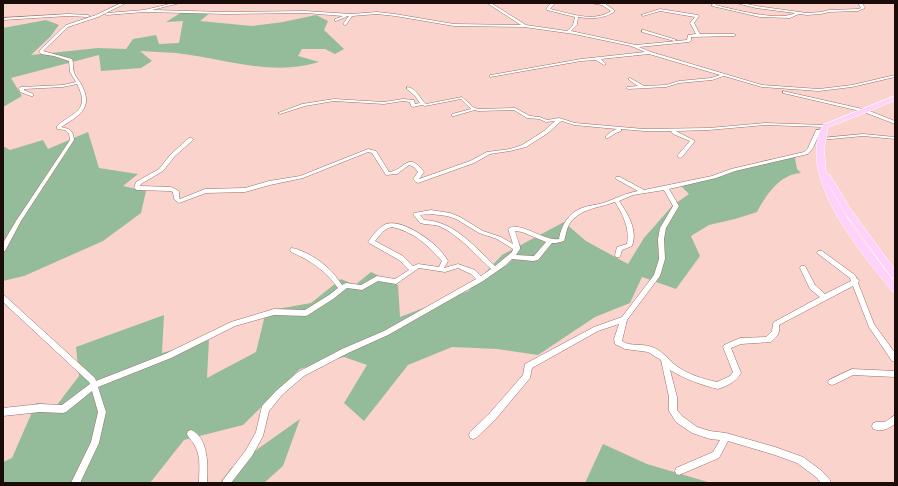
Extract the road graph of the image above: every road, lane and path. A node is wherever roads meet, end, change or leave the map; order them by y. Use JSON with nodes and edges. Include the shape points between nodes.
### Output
{"nodes":[{"id":1,"x":124,"y":3,"type":"edge"},
{"id":2,"x":178,"y":3,"type":"edge"},
{"id":3,"x":489,"y":3,"type":"edge"},
{"id":4,"x":553,"y":3,"type":"edge"},
{"id":5,"x":592,"y":3,"type":"edge"},
{"id":6,"x":715,"y":3,"type":"edge"},
{"id":7,"x":738,"y":3,"type":"edge"},
{"id":8,"x":860,"y":3,"type":"edge"},
{"id":9,"x":144,"y":11,"type":"junction"},
{"id":10,"x":803,"y":13,"type":"junction"},
{"id":11,"x":351,"y":15,"type":"junction"},
{"id":12,"x":643,"y":15,"type":"dead end"},
{"id":13,"x":97,"y":16,"type":"junction"},
{"id":14,"x":577,"y":16,"type":"junction"},
{"id":15,"x":3,"y":19,"type":"edge"},
{"id":16,"x":336,"y":20,"type":"dead end"},
{"id":17,"x":345,"y":24,"type":"dead end"},
{"id":18,"x":525,"y":26,"type":"junction"},
{"id":19,"x":644,"y":31,"type":"dead end"},
{"id":20,"x":568,"y":32,"type":"junction"},
{"id":21,"x":697,"y":35,"type":"junction"},
{"id":22,"x":734,"y":36,"type":"dead end"},
{"id":23,"x":681,"y":42,"type":"junction"},
{"id":24,"x":635,"y":46,"type":"junction"},
{"id":25,"x":650,"y":53,"type":"junction"},
{"id":26,"x":597,"y":58,"type":"junction"},
{"id":27,"x":604,"y":64,"type":"dead end"},
{"id":28,"x":723,"y":75,"type":"junction"},
{"id":29,"x":491,"y":76,"type":"dead end"},
{"id":30,"x":895,"y":76,"type":"edge"},
{"id":31,"x":630,"y":79,"type":"dead end"},
{"id":32,"x":78,"y":83,"type":"junction"},
{"id":33,"x":762,"y":86,"type":"junction"},
{"id":34,"x":643,"y":87,"type":"junction"},
{"id":35,"x":408,"y":88,"type":"dead end"},
{"id":36,"x":628,"y":88,"type":"dead end"},
{"id":37,"x":31,"y":95,"type":"dead end"},
{"id":38,"x":895,"y":98,"type":"edge"},
{"id":39,"x":422,"y":104,"type":"junction"},
{"id":40,"x":473,"y":108,"type":"junction"},
{"id":41,"x":865,"y":111,"type":"junction"},
{"id":42,"x":280,"y":113,"type":"dead end"},
{"id":43,"x":454,"y":115,"type":"dead end"},
{"id":44,"x":562,"y":120,"type":"junction"},
{"id":45,"x":895,"y":123,"type":"edge"},
{"id":46,"x":824,"y":128,"type":"junction"},
{"id":47,"x":622,"y":129,"type":"junction"},
{"id":48,"x":673,"y":130,"type":"junction"},
{"id":49,"x":608,"y":137,"type":"dead end"},
{"id":50,"x":895,"y":138,"type":"edge"},
{"id":51,"x":191,"y":139,"type":"dead end"},
{"id":52,"x":821,"y":140,"type":"junction"},
{"id":53,"x":680,"y":156,"type":"dead end"},
{"id":54,"x":821,"y":159,"type":"junction"},
{"id":55,"x":618,"y":178,"type":"dead end"},
{"id":56,"x":666,"y":188,"type":"junction"},
{"id":57,"x":644,"y":192,"type":"junction"},
{"id":58,"x":616,"y":200,"type":"junction"},
{"id":59,"x":550,"y":240,"type":"junction"},
{"id":60,"x":516,"y":248,"type":"junction"},
{"id":61,"x":3,"y":249,"type":"edge"},
{"id":62,"x":293,"y":250,"type":"dead end"},
{"id":63,"x":820,"y":253,"type":"dead end"},
{"id":64,"x":618,"y":255,"type":"dead end"},
{"id":65,"x":510,"y":257,"type":"junction"},
{"id":66,"x":803,"y":268,"type":"dead end"},
{"id":67,"x":495,"y":269,"type":"junction"},
{"id":68,"x":412,"y":270,"type":"junction"},
{"id":69,"x":440,"y":270,"type":"junction"},
{"id":70,"x":895,"y":276,"type":"edge"},
{"id":71,"x":481,"y":279,"type":"junction"},
{"id":72,"x":856,"y":281,"type":"junction"},
{"id":73,"x":341,"y":288,"type":"junction"},
{"id":74,"x":895,"y":289,"type":"edge"},
{"id":75,"x":3,"y":298,"type":"edge"},
{"id":76,"x":824,"y":298,"type":"junction"},
{"id":77,"x":624,"y":319,"type":"junction"},
{"id":78,"x":895,"y":358,"type":"edge"},
{"id":79,"x":664,"y":359,"type":"junction"},
{"id":80,"x":895,"y":374,"type":"edge"},
{"id":81,"x":832,"y":382,"type":"dead end"},
{"id":82,"x":93,"y":386,"type":"junction"},
{"id":83,"x":3,"y":412,"type":"edge"},
{"id":84,"x":895,"y":419,"type":"edge"},
{"id":85,"x":876,"y":426,"type":"dead end"},
{"id":86,"x":191,"y":434,"type":"dead end"},
{"id":87,"x":473,"y":435,"type":"dead end"},
{"id":88,"x":726,"y":437,"type":"junction"},
{"id":89,"x":679,"y":471,"type":"dead end"},
{"id":90,"x":75,"y":483,"type":"edge"},
{"id":91,"x":203,"y":483,"type":"edge"},
{"id":92,"x":226,"y":483,"type":"edge"},
{"id":93,"x":827,"y":483,"type":"edge"}],
"edges":[{"from":1,"to":13,"type":"street"},
{"from":2,"to":9,"type":"street"},
{"from":3,"to":18,"type":"street"},
{"from":4,"to":14,"type":"street","via":[[548,9]]},
{"from":5,"to":14,"type":"street","via":[[603,4],[613,11],[599,18]]},
{"from":6,"to":10,"type":"street","via":[[713,5],[760,16],[790,17]]},
{"from":7,"to":10,"type":"street"},
{"from":8,"to":10,"type":"street","via":[[863,8],[858,10]]},
{"from":9,"to":11,"type":"street","via":[[305,12]]},
{"from":9,"to":13,"type":"street"},
{"from":11,"to":16,"type":"street"},
{"from":11,"to":17,"type":"street"},
{"from":11,"to":18,"type":"street","via":[[377,13],[454,25]]},
{"from":12,"to":21,"type":"street","via":[[660,10],[697,16],[692,23]]},
{"from":13,"to":15,"type":"street"},
{"from":13,"to":32,"type":"street","via":[[67,26],[41,51],[71,60],[70,70]]},
{"from":14,"to":20,"type":"street","via":[[576,25]]},
{"from":18,"to":20,"type":"street"},
{"from":19,"to":23,"type":"street"},
{"from":20,"to":24,"type":"street"},
{"from":21,"to":22,"type":"street"},
{"from":21,"to":23,"type":"street","via":[[689,36],[689,41]]},
{"from":23,"to":24,"type":"street"},
{"from":24,"to":25,"type":"street"},
{"from":25,"to":26,"type":"street"},
{"from":25,"to":28,"type":"street"},
{"from":26,"to":27,"type":"street"},
{"from":26,"to":29,"type":"street"},
{"from":28,"to":33,"type":"street"},
{"from":28,"to":34,"type":"street","via":[[666,86]]},
{"from":30,"to":33,"type":"street","via":[[852,86],[819,90]]},
{"from":31,"to":34,"type":"street"},
{"from":32,"to":37,"type":"street","via":[[21,88]]},
{"from":32,"to":61,"type":"street","via":[[85,98],[84,105],[79,113],[59,126],[71,133],[72,140],[15,226]]},
{"from":33,"to":41,"type":"street"},
{"from":34,"to":36,"type":"street"},
{"from":35,"to":39,"type":"street","via":[[417,95]]},
{"from":38,"to":41,"type":"main road"},
{"from":39,"to":40,"type":"street","via":[[431,105],[462,98]]},
{"from":39,"to":42,"type":"street","via":[[413,106],[412,102],[403,100],[334,100],[304,105]]},
{"from":40,"to":43,"type":"street"},
{"from":40,"to":44,"type":"street","via":[[517,109],[528,116],[546,121]]},
{"from":41,"to":45,"type":"street"},
{"from":41,"to":46,"type":"main road"},
{"from":44,"to":47,"type":"street"},
{"from":44,"to":51,"type":"street","via":[[524,146],[489,153],[472,162],[417,181],[421,172],[416,166],[409,163],[395,173],[388,174],[374,152],[368,150],[307,175],[245,190],[205,191],[179,201],[176,191],[171,188],[137,188],[138,183],[161,170]]},
{"from":46,"to":48,"type":"street","via":[[765,124]]},
{"from":46,"to":52,"type":"main road"},
{"from":46,"to":56,"type":"street","via":[[818,131],[812,148],[806,153]]},
{"from":47,"to":48,"type":"street"},
{"from":47,"to":49,"type":"street"},
{"from":48,"to":53,"type":"street","via":[[693,141]]},
{"from":50,"to":52,"type":"street","via":[[863,136]]},
{"from":52,"to":54,"type":"main road"},
{"from":54,"to":70,"type":"main road","via":[[829,180],[844,206]]},
{"from":54,"to":74,"type":"main road","via":[[823,178],[834,202]]},
{"from":55,"to":57,"type":"street"},
{"from":56,"to":57,"type":"street"},
{"from":56,"to":77,"type":"street","via":[[676,206],[663,228],[662,259],[657,276]]},
{"from":57,"to":58,"type":"street"},
{"from":58,"to":59,"type":"street","via":[[578,212],[567,223],[562,240]]},
{"from":58,"to":64,"type":"street","via":[[627,218],[632,234],[630,245],[619,249]]},
{"from":59,"to":60,"type":"street","via":[[512,228],[510,230]]},
{"from":59,"to":65,"type":"street","via":[[536,258]]},
{"from":60,"to":65,"type":"street"},
{"from":60,"to":67,"type":"street","via":[[448,214],[416,214],[422,222],[436,223],[456,233]]},
{"from":62,"to":73,"type":"street","via":[[322,265]]},
{"from":63,"to":72,"type":"street","via":[[842,267]]},
{"from":65,"to":67,"type":"street"},
{"from":66,"to":76,"type":"street","via":[[812,287]]},
{"from":67,"to":71,"type":"street"},
{"from":68,"to":69,"type":"street","via":[[418,266]]},
{"from":68,"to":69,"type":"street","via":[[401,258],[371,242],[382,229],[397,227],[421,238],[445,261]]},
{"from":68,"to":73,"type":"street","via":[[396,282],[377,278],[362,288],[349,284]]},
{"from":69,"to":71,"type":"street","via":[[458,266],[473,272]]},
{"from":71,"to":92,"type":"street","via":[[386,333],[300,374],[265,409],[260,433],[249,453]]},
{"from":72,"to":76,"type":"street"},
{"from":72,"to":78,"type":"street","via":[[871,325]]},
{"from":73,"to":82,"type":"street","via":[[306,313],[274,312],[233,324],[168,356]]},
{"from":75,"to":82,"type":"street","via":[[92,380]]},
{"from":76,"to":79,"type":"street","via":[[776,324],[776,332],[768,340],[740,341],[727,347],[737,373],[718,386],[701,382],[673,367]]},
{"from":77,"to":79,"type":"street","via":[[618,339],[620,344],[645,347]]},
{"from":77,"to":87,"type":"street","via":[[596,329],[528,366],[527,376],[492,418]]},
{"from":79,"to":88,"type":"street","via":[[673,397],[673,411],[679,419],[695,430]]},
{"from":80,"to":81,"type":"street","via":[[852,372]]},
{"from":82,"to":83,"type":"street","via":[[63,409],[40,408]]},
{"from":82,"to":90,"type":"street","via":[[102,412],[95,443]]},
{"from":84,"to":85,"type":"street","via":[[886,426]]},
{"from":86,"to":91,"type":"street","via":[[202,449]]},
{"from":88,"to":89,"type":"street","via":[[716,455]]},
{"from":88,"to":93,"type":"street","via":[[800,460]]}]}
